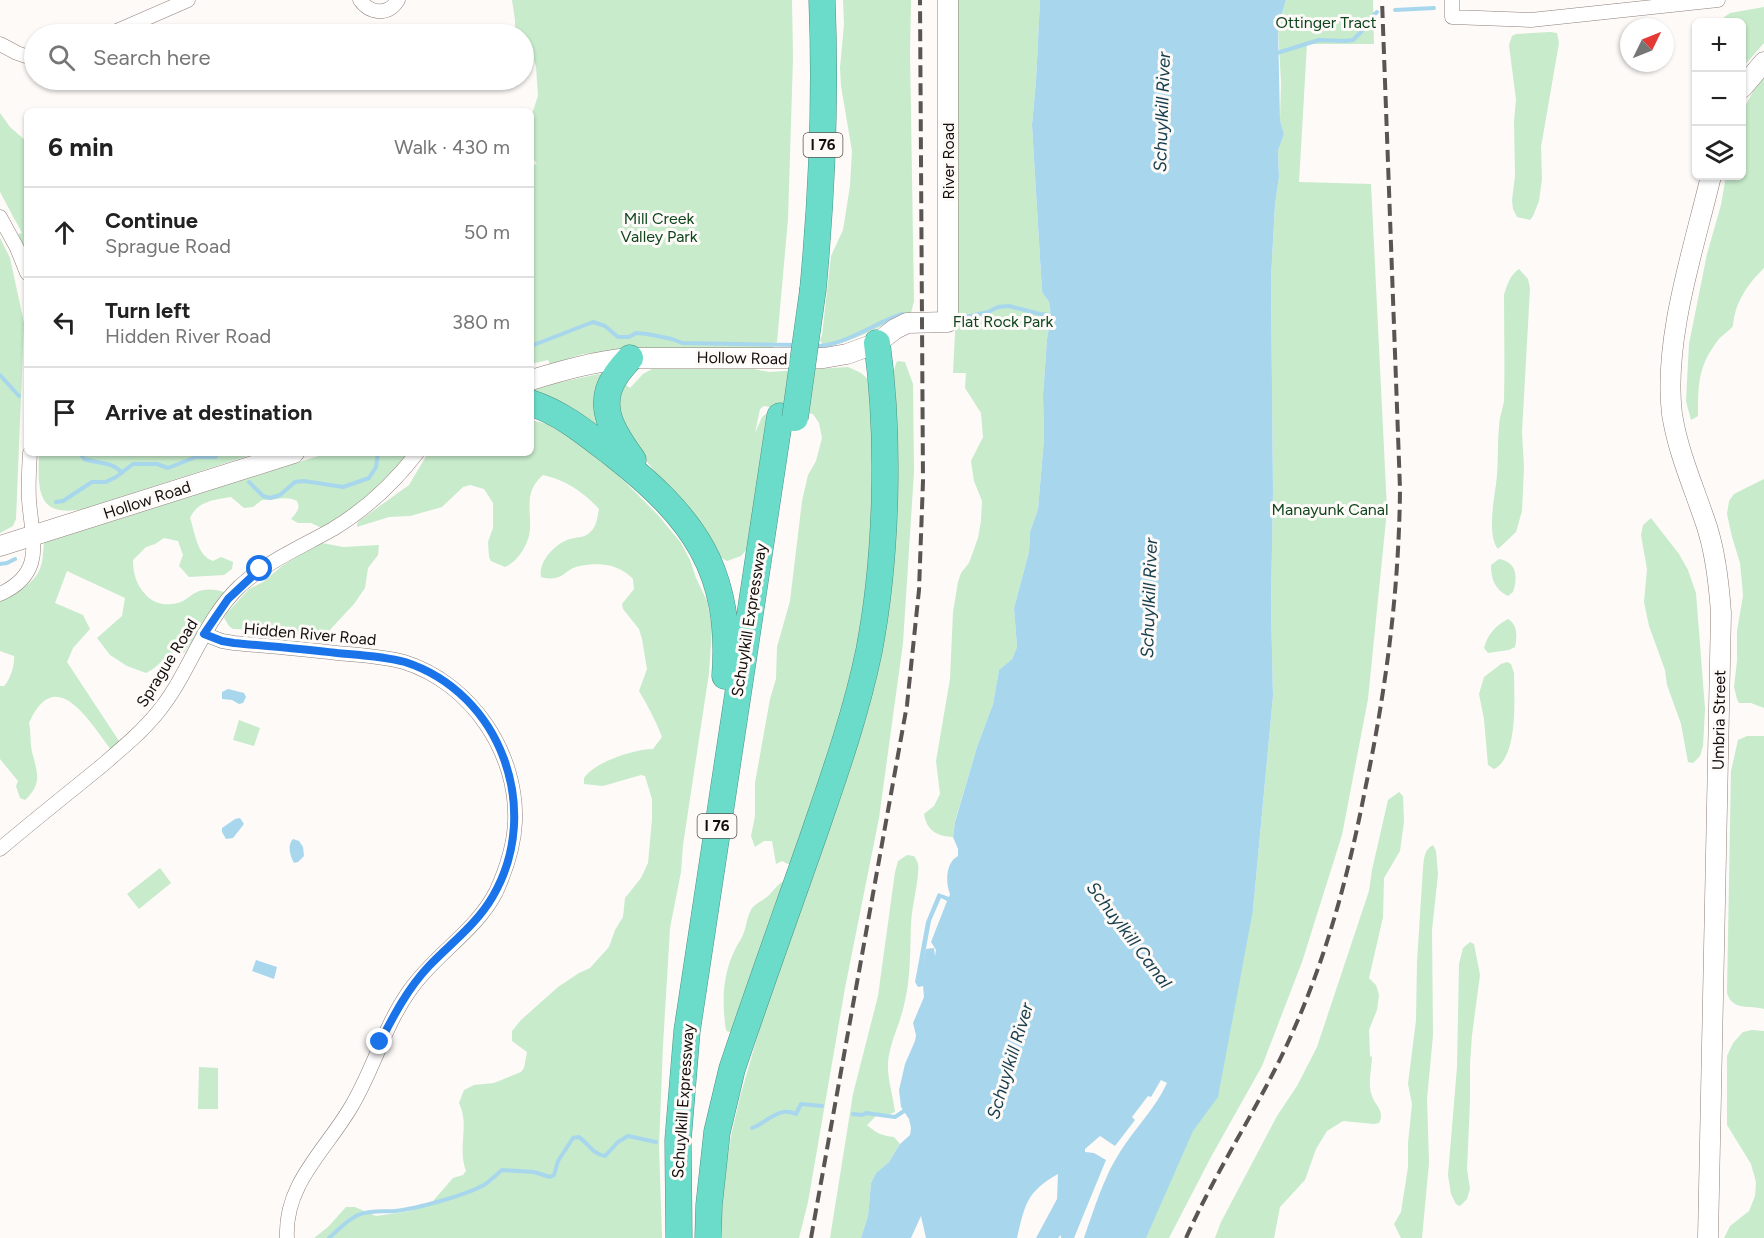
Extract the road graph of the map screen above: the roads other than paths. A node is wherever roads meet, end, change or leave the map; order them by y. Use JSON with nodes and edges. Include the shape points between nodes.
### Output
{"nodes":[{"id":1,"x":188,"y":0,"type":"edge"},
{"id":2,"x":360,"y":0,"type":"edge"},
{"id":3,"x":398,"y":0,"type":"edge"},
{"id":4,"x":807,"y":0,"type":"edge"},
{"id":5,"x":822,"y":0,"type":"edge"},
{"id":6,"x":948,"y":0,"type":"edge"},
{"id":7,"x":1452,"y":0,"type":"edge"},
{"id":8,"x":1718,"y":0,"type":"edge"},
{"id":9,"x":133,"y":24,"type":"edge"},
{"id":10,"x":0,"y":44,"type":"edge"},
{"id":11,"x":24,"y":56,"type":"edge"},
{"id":12,"x":1764,"y":62,"type":"edge"},
{"id":13,"x":1746,"y":83,"type":"edge"},
{"id":14,"x":1710,"y":180,"type":"edge"},
{"id":15,"x":0,"y":217,"type":"edge"},
{"id":16,"x":24,"y":266,"type":"edge"},
{"id":17,"x":805,"y":288,"type":"junction"},
{"id":18,"x":948,"y":322,"type":"joint"},
{"id":19,"x":877,"y":343,"type":"junction"},
{"id":20,"x":630,"y":358,"type":"junction"},
{"id":21,"x":534,"y":379,"type":"edge"},
{"id":22,"x":534,"y":405,"type":"edge"},
{"id":23,"x":788,"y":417,"type":"junction"},
{"id":24,"x":30,"y":456,"type":"edge"},
{"id":25,"x":284,"y":456,"type":"edge"},
{"id":26,"x":414,"y":456,"type":"edge"},
{"id":27,"x":656,"y":490,"type":"junction"},
{"id":28,"x":33,"y":535,"type":"junction"},
{"id":29,"x":0,"y":546,"type":"edge"},
{"id":30,"x":0,"y":594,"type":"edge"},
{"id":31,"x":204,"y":634,"type":"junction"},
{"id":32,"x":0,"y":849,"type":"edge"},
{"id":33,"x":710,"y":871,"type":"junction"},
{"id":34,"x":287,"y":1238,"type":"edge"},
{"id":35,"x":679,"y":1238,"type":"edge"},
{"id":36,"x":694,"y":1238,"type":"edge"},
{"id":37,"x":708,"y":1238,"type":"edge"},
{"id":38,"x":1708,"y":1238,"type":"edge"}],
"edges":[{"from":1,"to":9,"type":"street"},
{"from":2,"to":3,"type":"street","via":[[377,12],[390,9]]},
{"from":4,"to":17,"type":"highway","name":"Schuylkill Expressway","number":"I 76"},
{"from":5,"to":17,"type":"highway","name":"Schuylkill Expressway","number":"I 76","via":[[822,160]]},
{"from":6,"to":18,"type":"main road","name":"River Road"},
{"from":7,"to":8,"type":"street","via":[[1452,17],[1531,20]]},
{"from":10,"to":11,"type":"street"},
{"from":12,"to":13,"type":"main road"},
{"from":14,"to":38,"type":"main road","name":"Umbria Street","via":[[1674,338],[1670,386],[1676,432],[1713,552],[1721,613]]},
{"from":15,"to":16,"type":"street"},
{"from":17,"to":23,"type":"highway","name":"Schuylkill Expressway","number":"I 76","bridge":true},
{"from":18,"to":19,"type":"main road","name":"Hollow Road","via":[[907,323]]},
{"from":19,"to":20,"type":"main road","name":"Hollow Road","via":[[824,358]]},
{"from":19,"to":37,"type":"highway","via":[[883,399],[884,513],[870,644],[840,756],[721,1110]]},
{"from":20,"to":21,"type":"main road","name":"Hollow Road","via":[[606,360]]},
{"from":20,"to":27,"type":"highway","via":[[609,389],[607,416],[622,445]]},
{"from":22,"to":27,"type":"highway","via":[[580,429]]},
{"from":23,"to":33,"type":"highway","name":"Schuylkill Expressway","number":"I 76"},
{"from":23,"to":36,"type":"highway","name":"Schuylkill Expressway","number":"I 76","via":[[704,1022],[694,1141]]},
{"from":24,"to":28,"type":"street","via":[[28,497]]},
{"from":25,"to":28,"type":"main road","name":"Hollow Road"},
{"from":26,"to":31,"type":"street","name":"Sprague Road","via":[[367,505],[250,577],[228,599]]},
{"from":27,"to":33,"type":"highway","via":[[685,522],[708,561],[726,625]]},
{"from":28,"to":29,"type":"main road","name":"Hollow Road"},
{"from":28,"to":30,"type":"street","via":[[34,558],[29,571]]},
{"from":31,"to":32,"type":"street","name":"Sprague Road","via":[[166,700],[140,732]]},
{"from":31,"to":34,"type":"street","name":"Hidden River Road","via":[[234,643],[390,658],[431,674],[464,698],[500,747],[514,801],[511,851],[495,894],[400,1004],[351,1107],[295,1190]]},
{"from":33,"to":35,"type":"highway","name":"Schuylkill Expressway","number":"I 76","via":[[681,1096]]}]}
